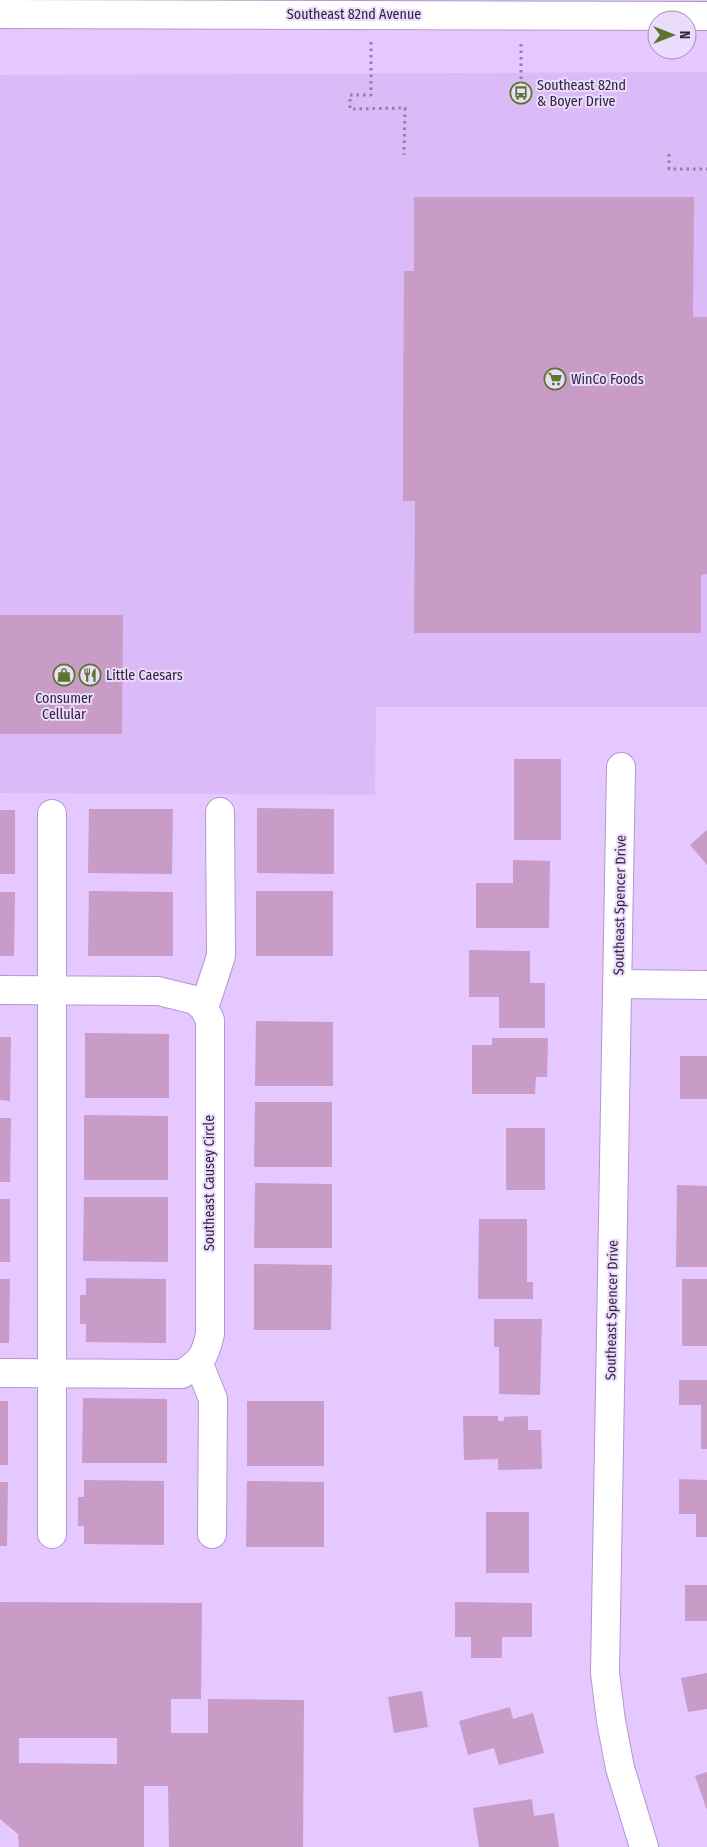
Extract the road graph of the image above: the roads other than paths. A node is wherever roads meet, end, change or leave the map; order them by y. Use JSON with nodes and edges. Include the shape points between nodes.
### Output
{"nodes":[{"id":1,"x":489,"y":7,"type":"edge"},
{"id":2,"x":0,"y":14,"type":"edge"},
{"id":3,"x":707,"y":16,"type":"edge"},
{"id":4,"x":621,"y":767,"type":"dead end"},
{"id":5,"x":220,"y":812,"type":"dead end"},
{"id":6,"x":52,"y":814,"type":"dead end"},
{"id":7,"x":618,"y":984,"type":"junction"},
{"id":8,"x":707,"y":985,"type":"edge"},
{"id":9,"x":0,"y":990,"type":"edge"},
{"id":10,"x":52,"y":990,"type":"junction"},
{"id":11,"x":204,"y":1008,"type":"junction"},
{"id":12,"x":199,"y":1364,"type":"junction"},
{"id":13,"x":0,"y":1373,"type":"edge"},
{"id":14,"x":52,"y":1373,"type":"junction"},
{"id":15,"x":52,"y":1534,"type":"dead end"},
{"id":16,"x":212,"y":1534,"type":"dead end"},
{"id":17,"x":644,"y":1847,"type":"edge"}],
"edges":[{"from":1,"to":2,"type":"street","name":"Southeast 82nd Avenue","via":[[371,14]]},
{"from":1,"to":3,"type":"street","name":"Southeast 82nd Avenue","via":[[521,15]]},
{"from":4,"to":7,"type":"street","name":"Southeast Spencer Drive"},
{"from":5,"to":11,"type":"street","via":[[221,956]]},
{"from":6,"to":10,"type":"street"},
{"from":7,"to":8,"type":"street"},
{"from":7,"to":17,"type":"street","name":"Southeast Spencer Drive","via":[[606,1673],[620,1768]]},
{"from":9,"to":10,"type":"street"},
{"from":10,"to":11,"type":"street","via":[[158,991],[195,1000]]},
{"from":10,"to":14,"type":"street"},
{"from":11,"to":12,"type":"street","name":"Southeast Causey Circle","via":[[210,1020],[210,1334],[207,1350]]},
{"from":12,"to":14,"type":"street","via":[[182,1374]]},
{"from":12,"to":16,"type":"street","via":[[213,1399]]},
{"from":13,"to":14,"type":"street"},
{"from":14,"to":15,"type":"street"}]}
